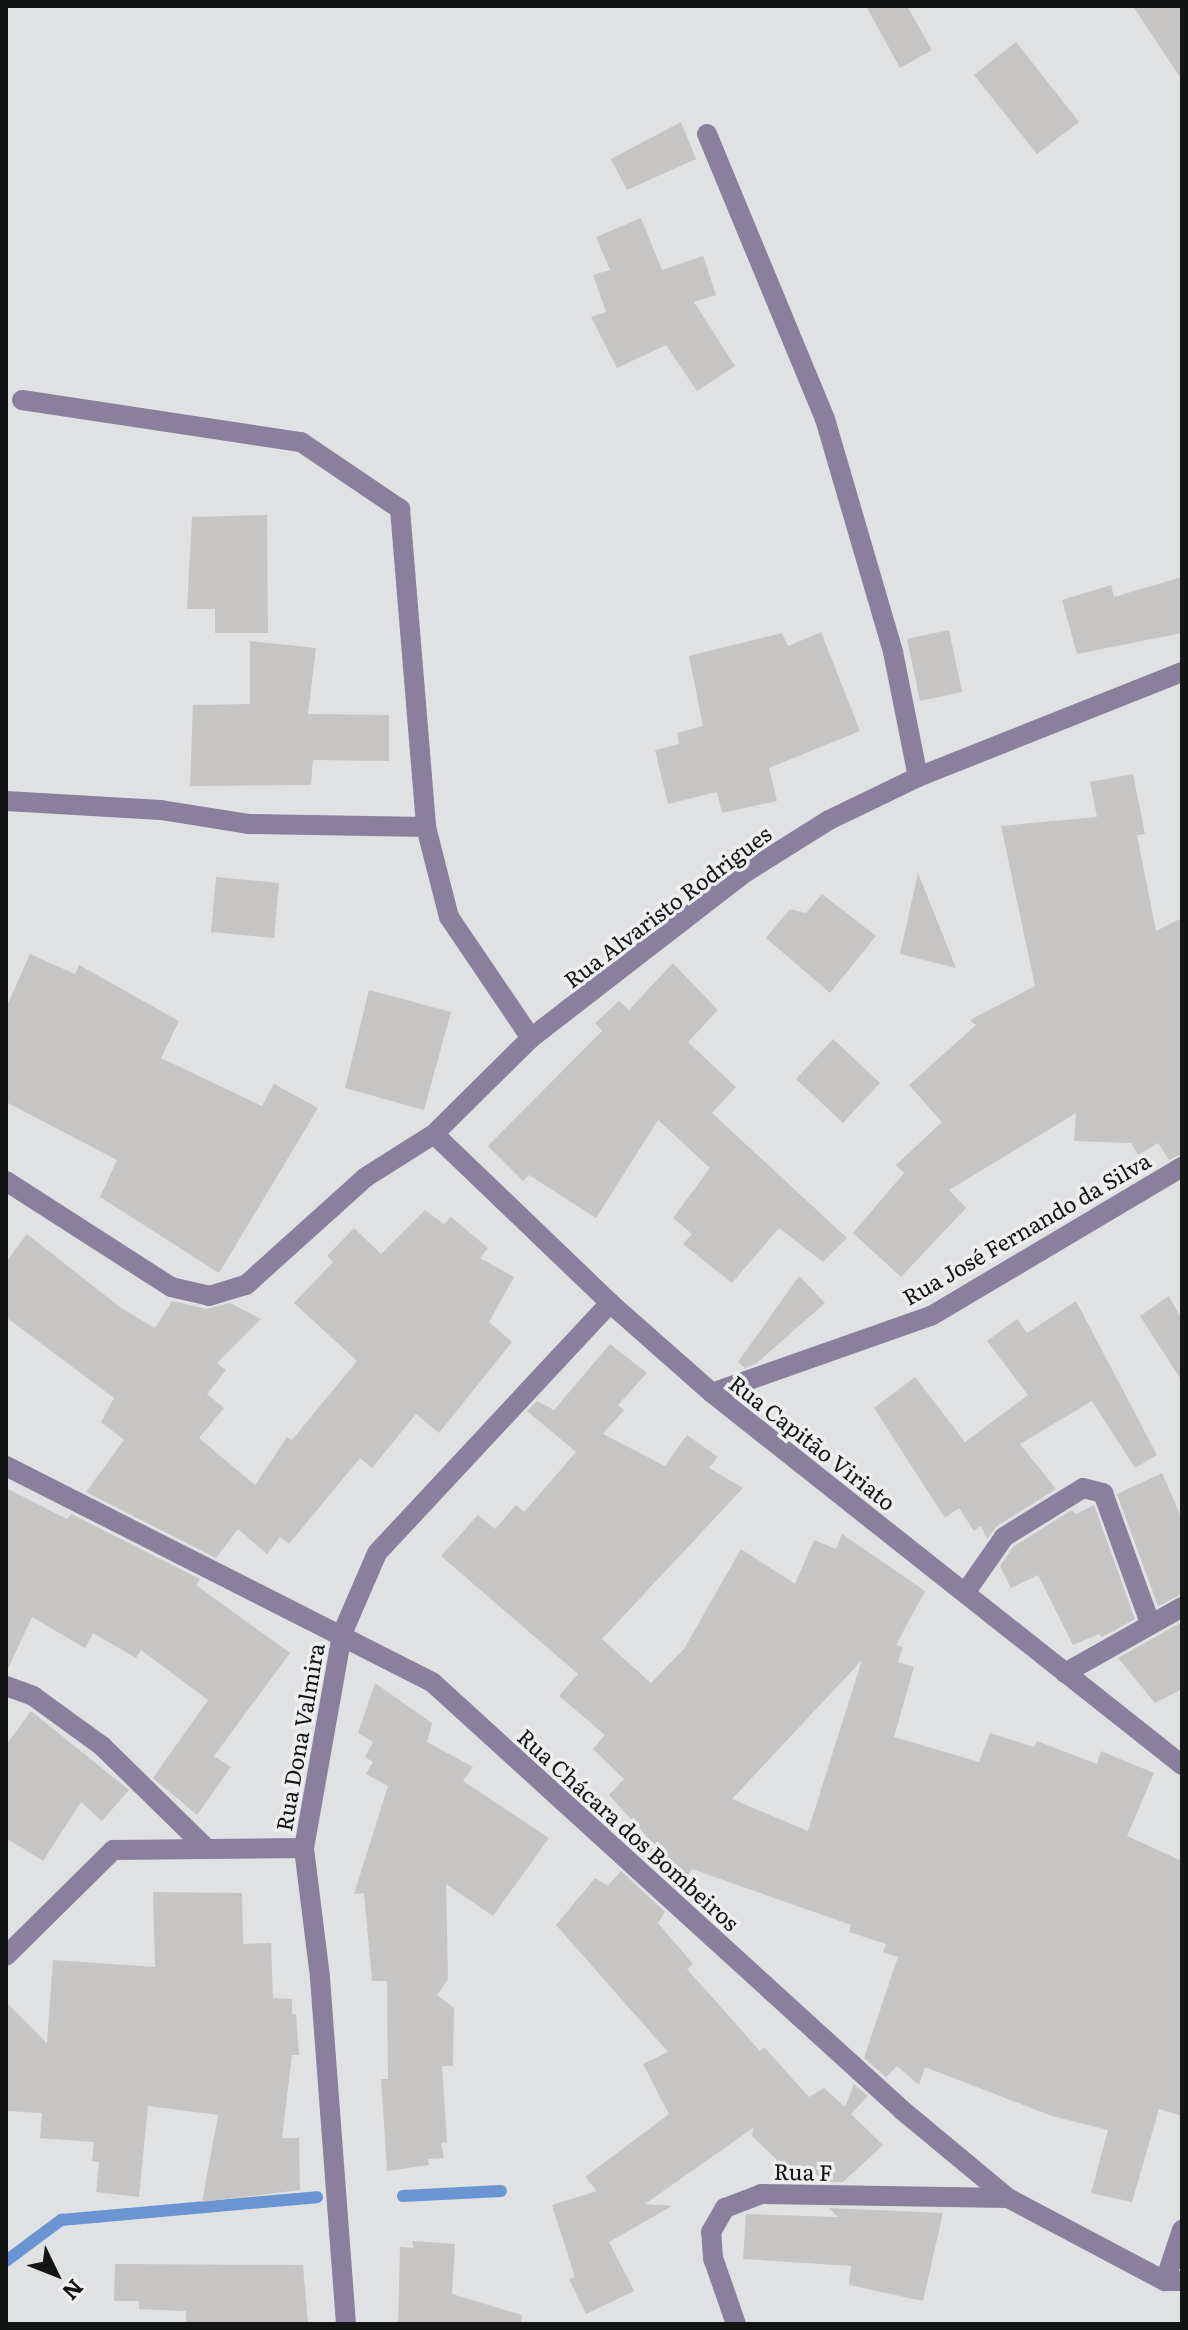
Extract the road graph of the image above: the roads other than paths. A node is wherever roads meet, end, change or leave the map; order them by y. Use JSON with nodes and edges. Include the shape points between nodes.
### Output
{"nodes":[{"id":1,"x":707,"y":134,"type":"dead end"},
{"id":2,"x":22,"y":400,"type":"dead end"},
{"id":3,"x":1182,"y":672,"type":"edge"},
{"id":4,"x":918,"y":777,"type":"junction"},
{"id":5,"x":6,"y":801,"type":"edge"},
{"id":6,"x":426,"y":827,"type":"junction"},
{"id":7,"x":531,"y":1038,"type":"junction"},
{"id":8,"x":434,"y":1134,"type":"junction"},
{"id":9,"x":1182,"y":1167,"type":"edge"},
{"id":10,"x":6,"y":1181,"type":"edge"},
{"id":11,"x":610,"y":1303,"type":"junction"},
{"id":12,"x":712,"y":1393,"type":"junction"},
{"id":13,"x":6,"y":1466,"type":"edge"},
{"id":14,"x":965,"y":1593,"type":"junction"},
{"id":15,"x":1182,"y":1607,"type":"edge"},
{"id":16,"x":1150,"y":1623,"type":"junction"},
{"id":17,"x":342,"y":1634,"type":"junction"},
{"id":18,"x":1065,"y":1673,"type":"junction"},
{"id":19,"x":6,"y":1686,"type":"edge"},
{"id":20,"x":1182,"y":1765,"type":"edge"},
{"id":21,"x":304,"y":1848,"type":"junction"},
{"id":22,"x":207,"y":1849,"type":"junction"},
{"id":23,"x":6,"y":1956,"type":"edge"},
{"id":24,"x":1008,"y":2198,"type":"junction"},
{"id":25,"x":1182,"y":2230,"type":"edge"},
{"id":26,"x":1174,"y":2281,"type":"edge"},
{"id":27,"x":346,"y":2324,"type":"edge"},
{"id":28,"x":736,"y":2324,"type":"edge"}],
"edges":[{"from":1,"to":4,"type":"street","via":[[825,419],[893,652]]},
{"from":2,"to":6,"type":"street","via":[[301,442],[400,509]]},
{"from":3,"to":4,"type":"street","name":"Rua Alvaristo Rodrigues"},
{"from":4,"to":7,"type":"street","name":"Rua Alvaristo Rodrigues","via":[[829,820],[746,872]]},
{"from":5,"to":6,"type":"street","via":[[161,810],[248,824]]},
{"from":6,"to":7,"type":"street","via":[[449,917]]},
{"from":7,"to":8,"type":"street","name":"Rua Alvaristo Rodrigues"},
{"from":8,"to":10,"type":"street","name":"Rua Alvaristo Rodrigues","via":[[366,1177],[246,1285],[209,1296],[171,1287]]},
{"from":8,"to":11,"type":"street","name":"Rua Capitão Viriato"},
{"from":9,"to":12,"type":"street","name":"Rua José Fernando da Silva","via":[[931,1316]]},
{"from":11,"to":12,"type":"street","name":"Rua Capitão Viriato"},
{"from":11,"to":17,"type":"street","name":"Rua Dona Valmira","via":[[377,1553]]},
{"from":12,"to":14,"type":"street","name":"Rua Capitão Viriato"},
{"from":13,"to":17,"type":"street","name":"Rua Chácara dos Bombeiros"},
{"from":14,"to":16,"type":"street","via":[[1004,1537],[1083,1488],[1103,1493]]},
{"from":14,"to":18,"type":"street","name":"Rua Capitão Viriato"},
{"from":15,"to":16,"type":"street"},
{"from":16,"to":18,"type":"street"},
{"from":17,"to":21,"type":"street","name":"Rua Dona Valmira"},
{"from":17,"to":24,"type":"street","name":"Rua Chácara dos Bombeiros","via":[[432,1682],[890,2099]]},
{"from":18,"to":20,"type":"street","name":"Rua Capitão Viriato"},
{"from":19,"to":22,"type":"street","via":[[33,1696],[102,1746]]},
{"from":21,"to":22,"type":"street"},
{"from":21,"to":27,"type":"street","name":"Rua Dona Valmira","via":[[320,1977]]},
{"from":22,"to":23,"type":"street","via":[[113,1850]]},
{"from":24,"to":26,"type":"street","name":"Rua Chácara dos Bombeiros"},
{"from":24,"to":28,"type":"street","name":"Rua F","via":[[761,2194],[725,2208],[711,2232],[713,2258]]},
{"from":25,"to":26,"type":"street"}]}
